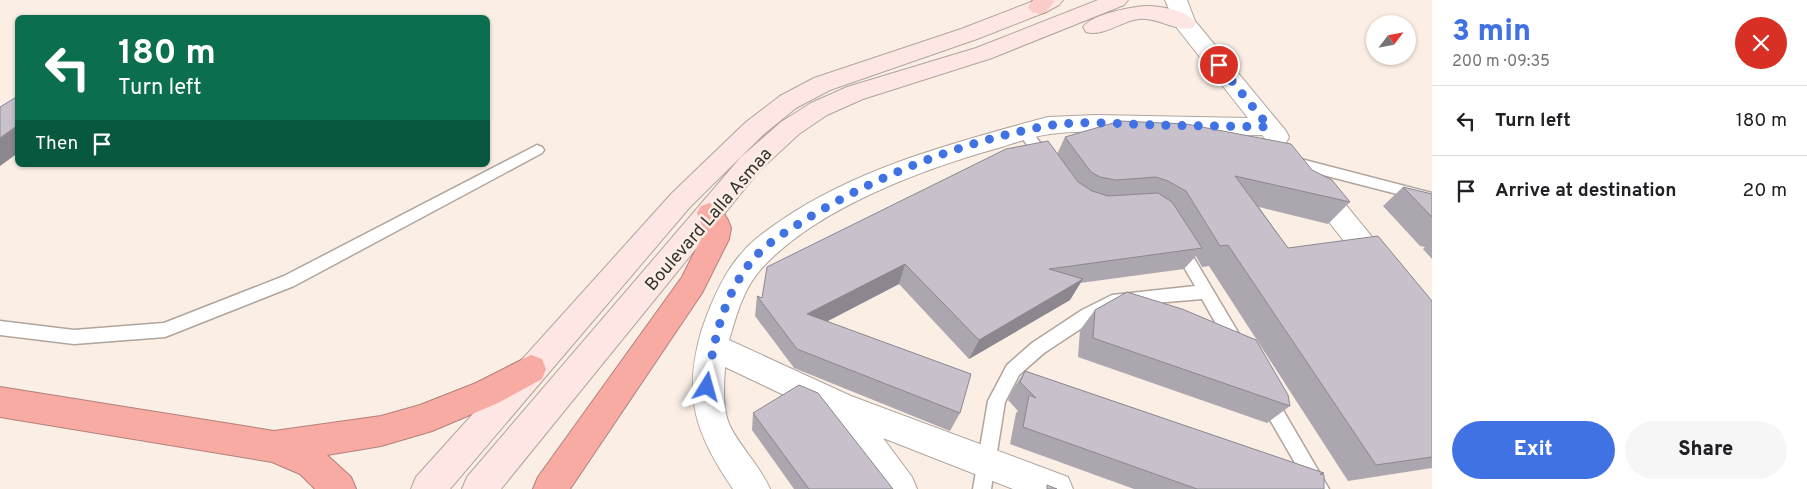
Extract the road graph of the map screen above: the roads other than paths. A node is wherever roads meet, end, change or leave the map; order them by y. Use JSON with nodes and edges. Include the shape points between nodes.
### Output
{"nodes":[{"id":1,"x":1117,"y":0,"type":"edge"},
{"id":2,"x":1176,"y":0,"type":"edge"},
{"id":3,"x":1045,"y":2,"type":"edge"},
{"id":4,"x":1185,"y":23,"type":"junction"},
{"id":5,"x":984,"y":53,"type":"junction"},
{"id":6,"x":1269,"y":127,"type":"junction"},
{"id":7,"x":1025,"y":132,"type":"junction"},
{"id":8,"x":537,"y":150,"type":"dead end"},
{"id":9,"x":1297,"y":163,"type":"junction"},
{"id":10,"x":1056,"y":176,"type":"edge"},
{"id":11,"x":1432,"y":198,"type":"edge"},
{"id":12,"x":710,"y":213,"type":"junction"},
{"id":13,"x":1173,"y":234,"type":"edge"},
{"id":14,"x":1395,"y":285,"type":"edge"},
{"id":15,"x":1206,"y":292,"type":"junction"},
{"id":16,"x":1118,"y":300,"type":"junction"},
{"id":17,"x":1153,"y":314,"type":"edge"},
{"id":18,"x":0,"y":328,"type":"edge"},
{"id":19,"x":1214,"y":341,"type":"edge"},
{"id":20,"x":713,"y":347,"type":"junction"},
{"id":21,"x":531,"y":369,"type":"junction"},
{"id":22,"x":1260,"y":386,"type":"edge"},
{"id":23,"x":0,"y":402,"type":"edge"},
{"id":24,"x":841,"y":407,"type":"junction"},
{"id":25,"x":274,"y":447,"type":"junction"},
{"id":26,"x":984,"y":476,"type":"edge"},
{"id":27,"x":339,"y":489,"type":"edge"},
{"id":28,"x":428,"y":489,"type":"edge"},
{"id":29,"x":479,"y":489,"type":"edge"},
{"id":30,"x":550,"y":489,"type":"edge"},
{"id":31,"x":753,"y":489,"type":"edge"},
{"id":32,"x":900,"y":489,"type":"edge"},
{"id":33,"x":1056,"y":489,"type":"edge"},
{"id":34,"x":1320,"y":489,"type":"edge"}],
"edges":[{"from":1,"to":5,"type":"main road","name":"Boulevard Lalla Asmaa"},
{"from":2,"to":4,"type":"street"},
{"from":3,"to":21,"type":"main road","name":"Boulevard Lalla Asmaa","via":[[822,84],[788,102],[755,128],[681,200]]},
{"from":4,"to":5,"type":"main road","via":[[1156,11],[1141,12],[1030,50]]},
{"from":4,"to":6,"type":"street"},
{"from":5,"to":12,"type":"main road","name":"Boulevard Lalla Asmaa","via":[[855,93],[819,109],[790,128],[750,164]]},
{"from":6,"to":7,"type":"street","via":[[1106,123],[1046,126]]},
{"from":6,"to":9,"type":"street"},
{"from":7,"to":10,"type":"lane"},
{"from":7,"to":20,"type":"street","via":[[928,161],[859,190],[773,240],[750,262],[735,288],[722,313]]},
{"from":8,"to":18,"type":"lane","via":[[289,281],[165,330],[74,337]]},
{"from":9,"to":11,"type":"lane"},
{"from":9,"to":14,"type":"street"},
{"from":12,"to":29,"type":"main road","name":"Boulevard Lalla Asmaa"},
{"from":12,"to":30,"type":"highway","via":[[717,228],[715,239],[692,285]]},
{"from":13,"to":15,"type":"lane"},
{"from":15,"to":16,"type":"lane"},
{"from":15,"to":19,"type":"lane","via":[[1242,356]]},
{"from":16,"to":17,"type":"lane"},
{"from":16,"to":26,"type":"lane","via":[[1088,315],[1038,348],[1013,370],[997,401]]},
{"from":20,"to":24,"type":"street"},
{"from":20,"to":31,"type":"street","via":[[707,387],[712,422]]},
{"from":21,"to":25,"type":"highway","via":[[487,393],[422,420],[381,431]]},
{"from":21,"to":28,"type":"main road","name":"Boulevard Lalla Asmaa"},
{"from":22,"to":34,"type":"lane"},
{"from":23,"to":25,"type":"highway"},
{"from":24,"to":26,"type":"street"},
{"from":24,"to":32,"type":"street"},
{"from":25,"to":27,"type":"highway","via":[[312,464]]},
{"from":26,"to":33,"type":"street"}]}
